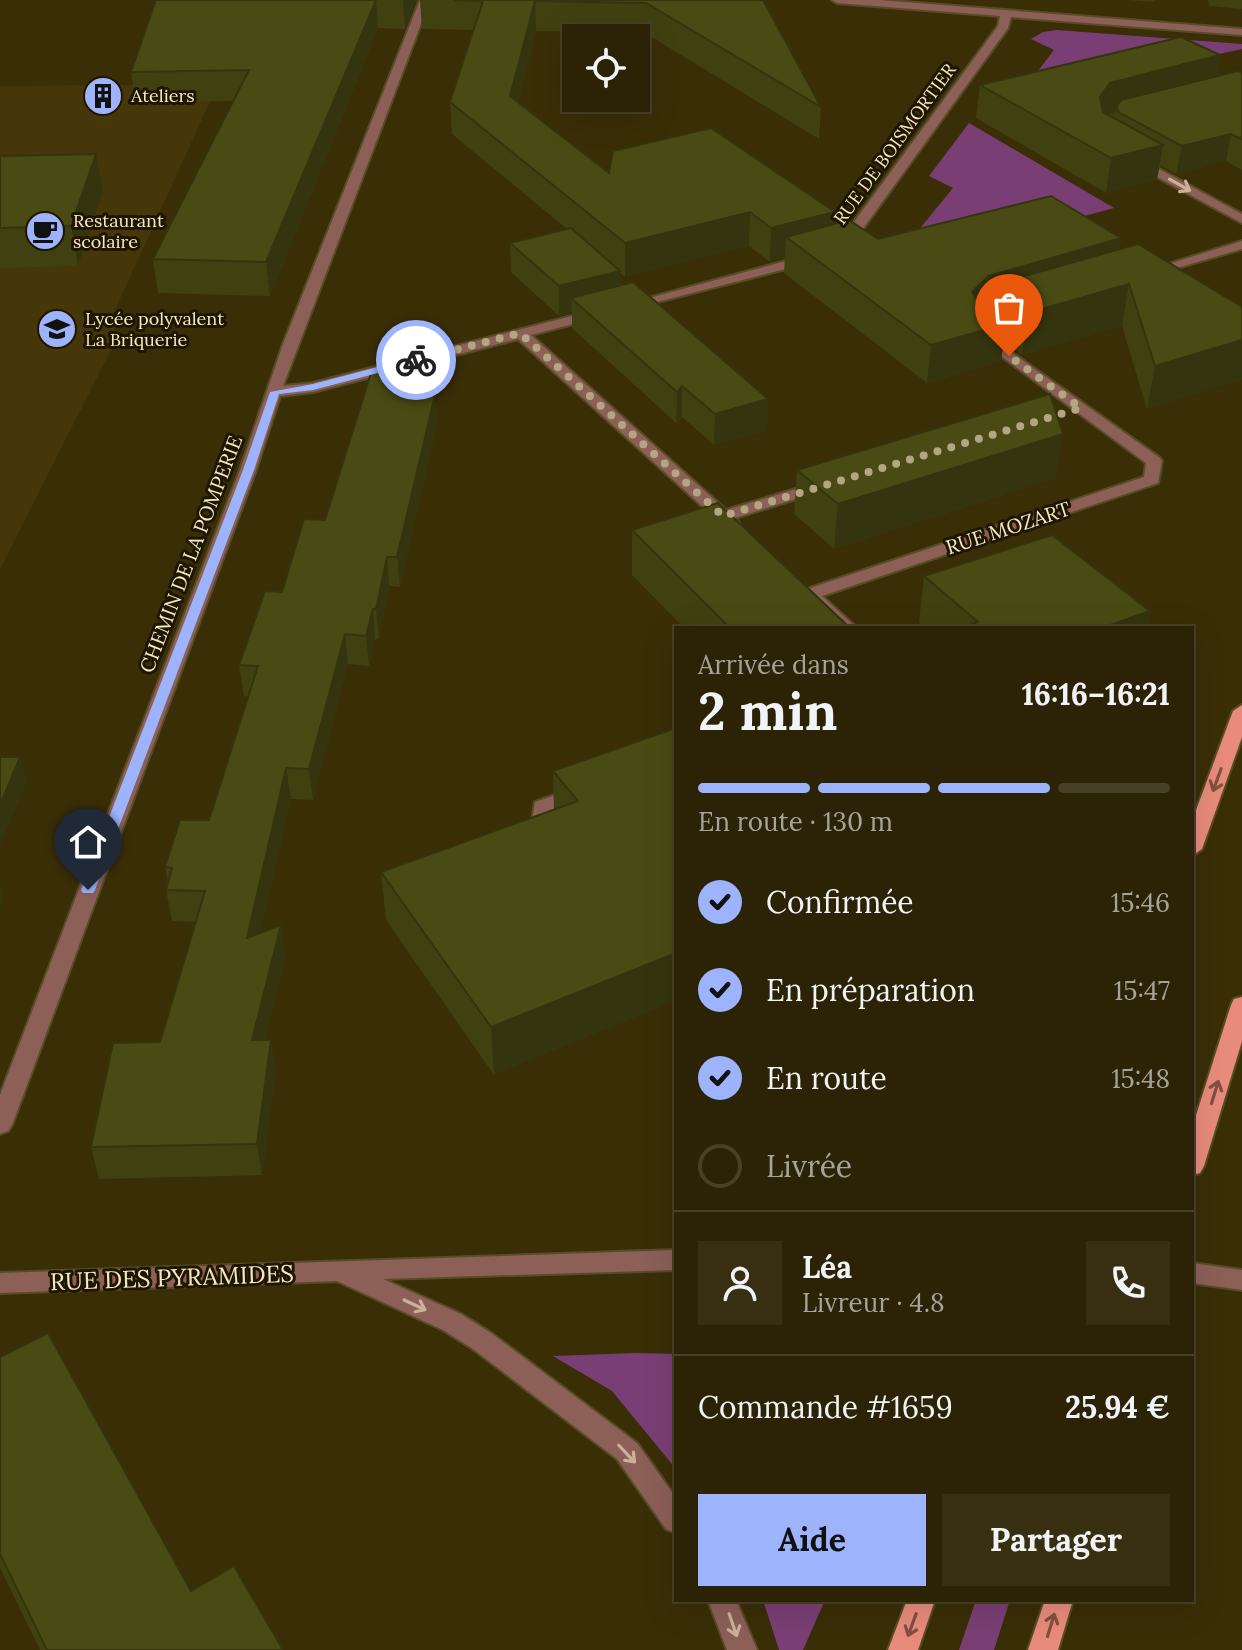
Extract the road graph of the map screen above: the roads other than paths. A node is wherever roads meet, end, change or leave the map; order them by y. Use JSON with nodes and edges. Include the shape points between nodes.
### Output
{"nodes":[{"id":1,"x":425,"y":0,"type":"edge"},
{"id":2,"x":837,"y":0,"type":"edge"},
{"id":3,"x":1029,"y":1,"type":"edge"},
{"id":4,"x":1006,"y":13,"type":"junction"},
{"id":5,"x":1039,"y":16,"type":"junction"},
{"id":6,"x":1242,"y":32,"type":"edge"},
{"id":7,"x":1119,"y":151,"type":"edge"},
{"id":8,"x":1242,"y":219,"type":"edge"},
{"id":9,"x":1242,"y":245,"type":"edge"},
{"id":10,"x":1139,"y":275,"type":"edge"},
{"id":11,"x":991,"y":318,"type":"edge"},
{"id":12,"x":520,"y":333,"type":"junction"},
{"id":13,"x":275,"y":392,"type":"junction"},
{"id":14,"x":843,"y":480,"type":"edge"},
{"id":15,"x":723,"y":516,"type":"junction"},
{"id":16,"x":740,"y":531,"type":"edge"},
{"id":17,"x":846,"y":626,"type":"edge"},
{"id":18,"x":1242,"y":711,"type":"edge"},
{"id":19,"x":602,"y":784,"type":"edge"},
{"id":20,"x":1194,"y":843,"type":"edge"},
{"id":21,"x":538,"y":847,"type":"edge"},
{"id":22,"x":1242,"y":1005,"type":"edge"},
{"id":23,"x":0,"y":1125,"type":"edge"},
{"id":24,"x":1194,"y":1160,"type":"edge"},
{"id":25,"x":674,"y":1260,"type":"edge"},
{"id":26,"x":344,"y":1273,"type":"junction"},
{"id":27,"x":1194,"y":1273,"type":"edge"},
{"id":28,"x":1242,"y":1280,"type":"edge"},
{"id":29,"x":0,"y":1283,"type":"edge"},
{"id":30,"x":674,"y":1517,"type":"edge"},
{"id":31,"x":723,"y":1602,"type":"edge"},
{"id":32,"x":920,"y":1602,"type":"edge"},
{"id":33,"x":1058,"y":1602,"type":"edge"},
{"id":34,"x":742,"y":1650,"type":"edge"},
{"id":35,"x":903,"y":1650,"type":"edge"},
{"id":36,"x":1043,"y":1650,"type":"edge"}],
"edges":[{"from":1,"to":13,"type":"street","name":"CHEMIN DE LA POMPERIE"},
{"from":2,"to":4,"type":"street"},
{"from":3,"to":5,"type":"street"},
{"from":4,"to":5,"type":"street"},
{"from":4,"to":12,"type":"street","name":"RUE DE BOISMORTIER","via":[[1004,26],[839,251]]},
{"from":5,"to":6,"type":"street"},
{"from":7,"to":8,"type":"street","one_way":true},
{"from":9,"to":10,"type":"street"},
{"from":11,"to":17,"type":"street","name":"RUE MOZART","via":[[977,327],[984,339],[1074,411],[1154,461],[1152,480],[805,589]]},
{"from":12,"to":13,"type":"street","name":"RUE DE BOISMORTIER","via":[[313,387]]},
{"from":12,"to":15,"type":"street"},
{"from":13,"to":23,"type":"street","name":"CHEMIN DE LA POMPERIE"},
{"from":14,"to":15,"type":"street"},
{"from":15,"to":16,"type":"street"},
{"from":18,"to":20,"type":"main road","one_way":true},
{"from":19,"to":21,"type":"street","via":[[542,807]]},
{"from":24,"to":22,"type":"main road","one_way":true},
{"from":25,"to":26,"type":"street","name":"RUE DES PYRAMIDES","via":[[412,1266]]},
{"from":26,"to":29,"type":"street","name":"RUE DES PYRAMIDES"},
{"from":26,"to":30,"type":"street","name":"RUE DES PYRAMIDES","one_way":true,"via":[[482,1341],[627,1451]]},
{"from":27,"to":28,"type":"street"},
{"from":31,"to":34,"type":"street","one_way":true},
{"from":32,"to":35,"type":"main road","one_way":true},
{"from":36,"to":33,"type":"main road","one_way":true}]}
